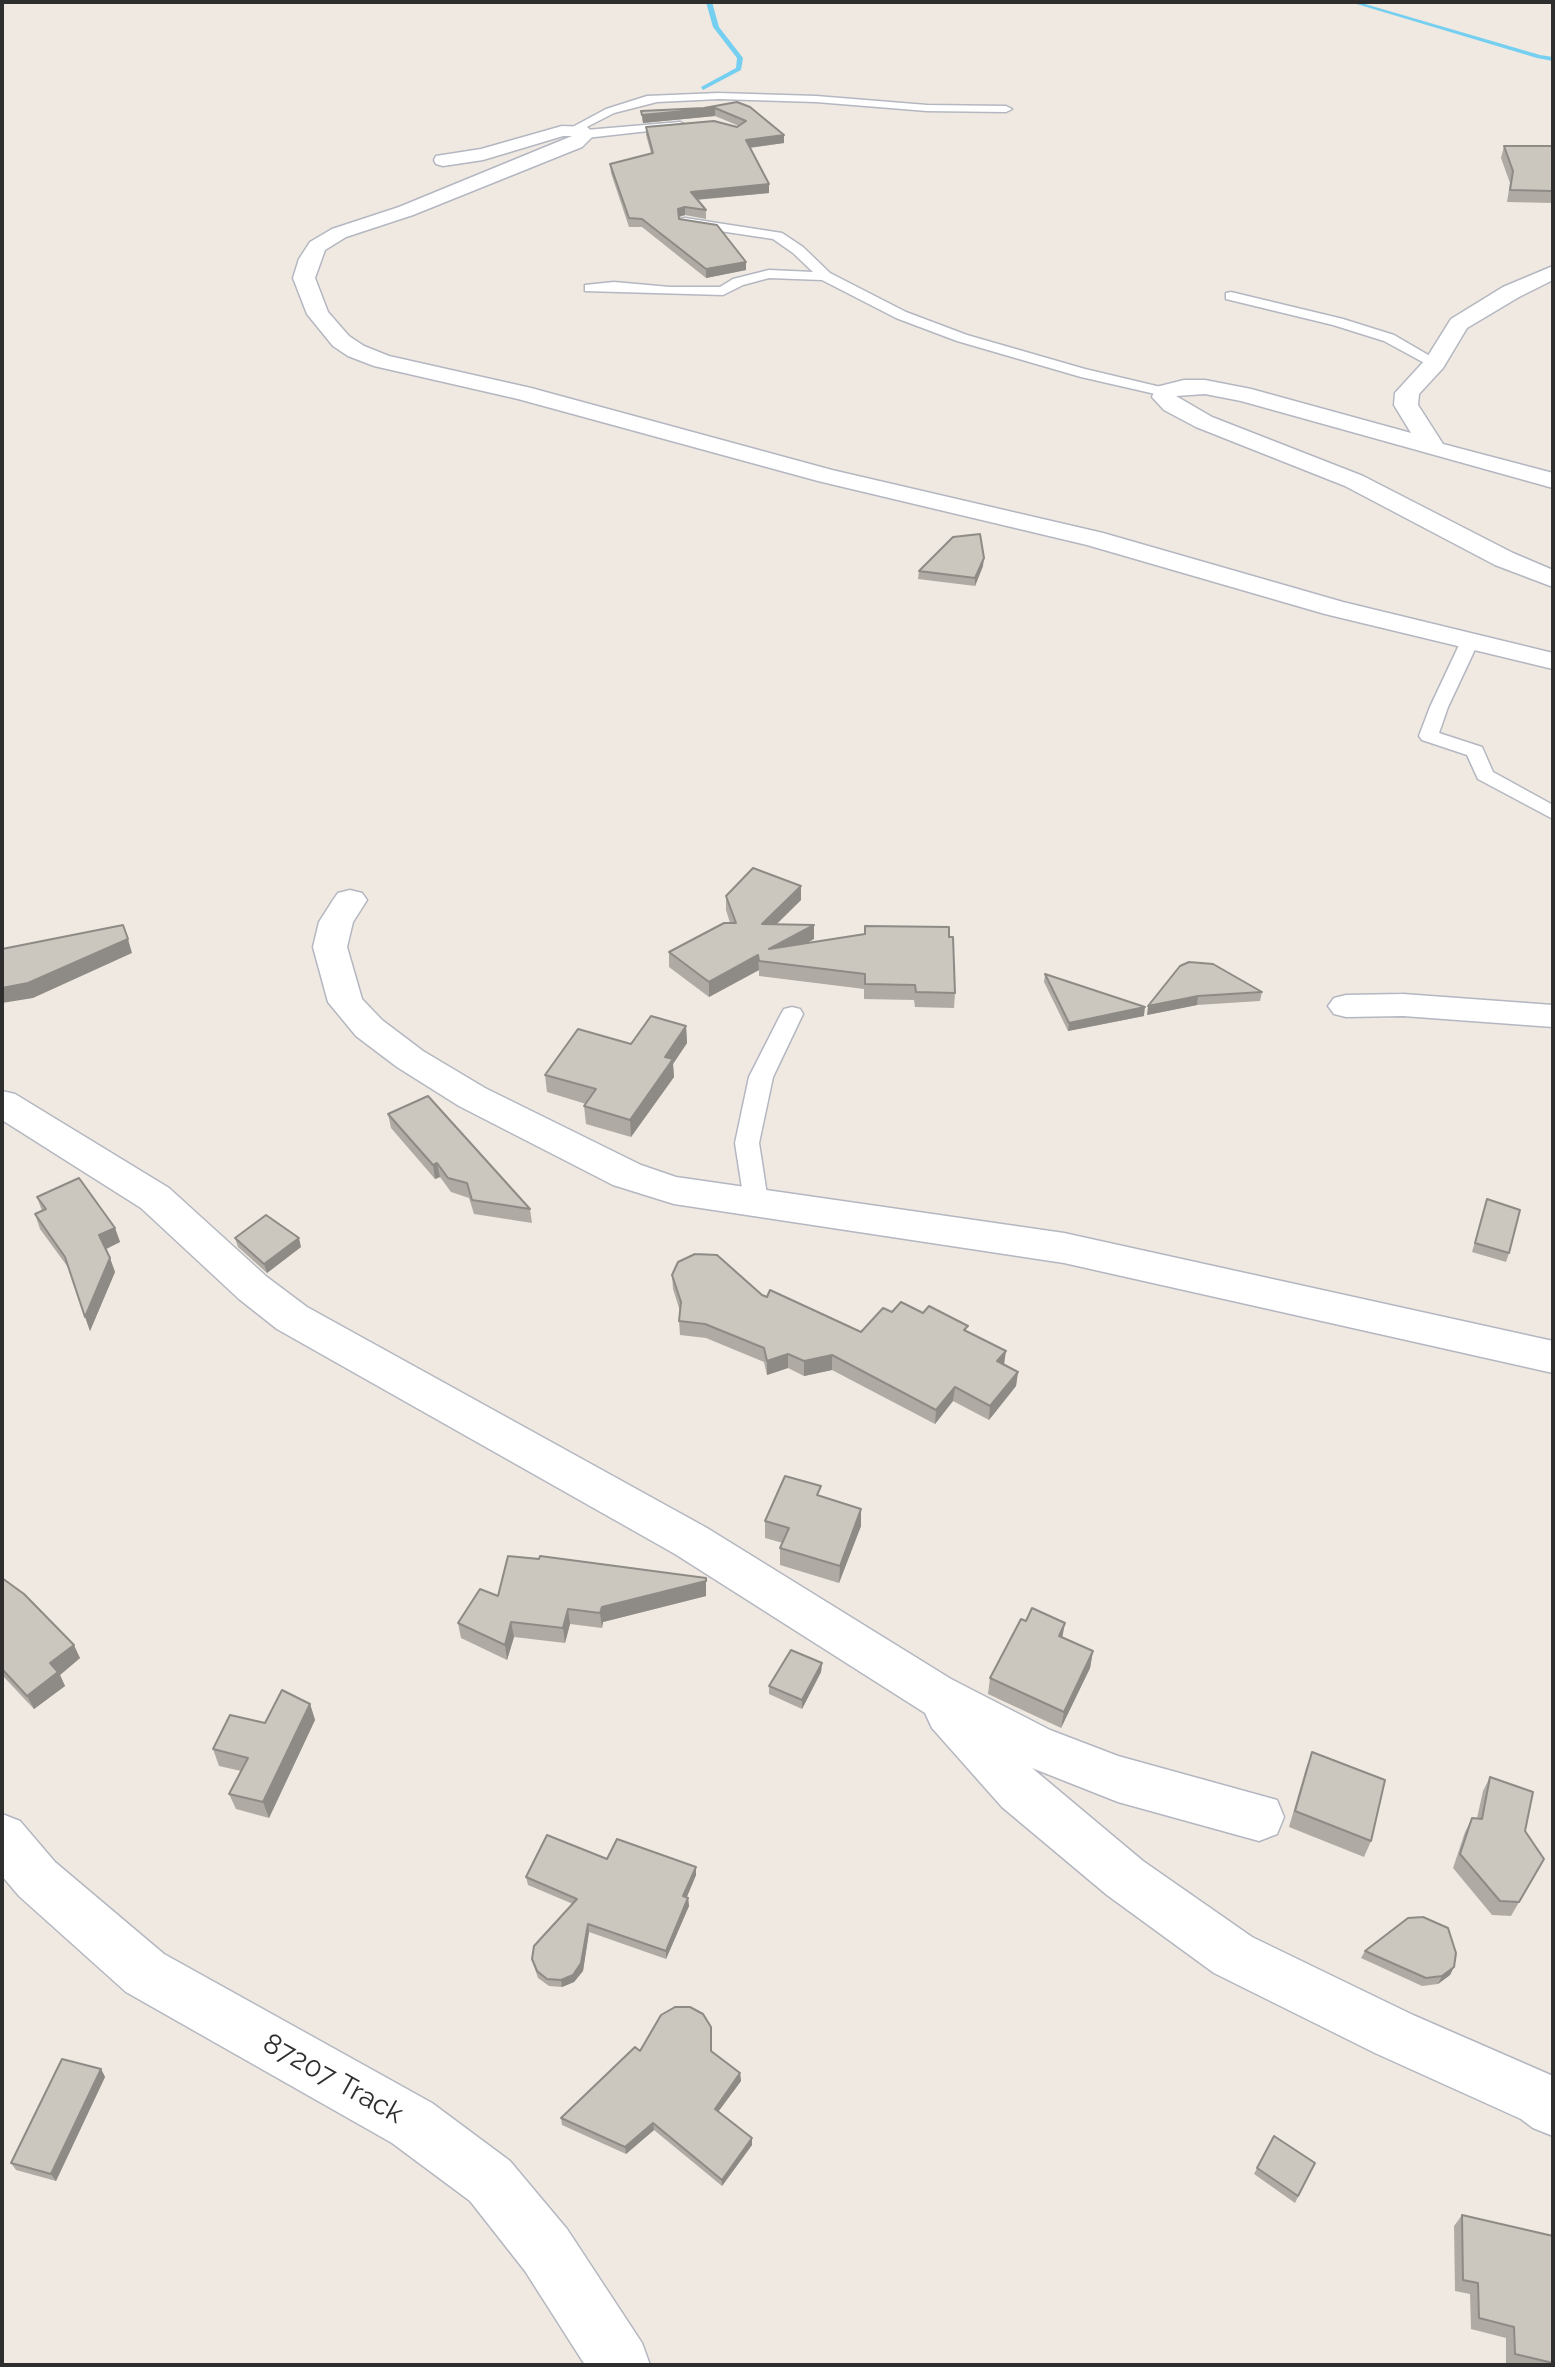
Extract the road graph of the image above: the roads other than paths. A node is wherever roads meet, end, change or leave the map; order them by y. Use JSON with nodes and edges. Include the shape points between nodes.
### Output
{"nodes":[{"id":1,"x":814,"y":86,"type":"dead end"},
{"id":2,"x":647,"y":99,"type":"junction"},
{"id":3,"x":1006,"y":109,"type":"dead end"},
{"id":4,"x":688,"y":125,"type":"edge"},
{"id":5,"x":579,"y":132,"type":"junction"},
{"id":6,"x":443,"y":160,"type":"dead end"},
{"id":7,"x":685,"y":222,"type":"edge"},
{"id":8,"x":1553,"y":272,"type":"edge"},
{"id":9,"x":825,"y":276,"type":"junction"},
{"id":10,"x":590,"y":288,"type":"dead end"},
{"id":11,"x":1231,"y":296,"type":"dead end"},
{"id":12,"x":1434,"y":363,"type":"junction"},
{"id":13,"x":1164,"y":392,"type":"junction"},
{"id":14,"x":1434,"y":449,"type":"junction"},
{"id":15,"x":1553,"y":481,"type":"edge"},
{"id":16,"x":1553,"y":579,"type":"edge"},
{"id":17,"x":1469,"y":643,"type":"junction"},
{"id":18,"x":1553,"y":661,"type":"edge"},
{"id":19,"x":1553,"y":813,"type":"edge"},
{"id":20,"x":350,"y":900,"type":"dead end"},
{"id":21,"x":1346,"y":1006,"type":"dead end"},
{"id":22,"x":792,"y":1014,"type":"dead end"},
{"id":23,"x":1553,"y":1016,"type":"edge"},
{"id":24,"x":2,"y":1103,"type":"edge"},
{"id":25,"x":756,"y":1201,"type":"junction"},
{"id":26,"x":1553,"y":1357,"type":"edge"},
{"id":27,"x":934,"y":1695,"type":"junction"},
{"id":28,"x":1259,"y":1817,"type":"dead end"},
{"id":29,"x":2,"y":1838,"type":"edge"},
{"id":30,"x":1553,"y":2108,"type":"edge"},
{"id":31,"x":620,"y":2365,"type":"edge"}],
"edges":[{"from":1,"to":2,"type":"lane","via":[[706,90]]},
{"from":2,"to":3,"type":"lane","via":[[719,96]]},
{"from":2,"to":5,"type":"lane","via":[[610,111]]},
{"from":4,"to":5,"type":"lane"},
{"from":5,"to":6,"type":"street","via":[[554,133],[483,155]]},
{"from":5,"to":17,"type":"street","via":[[575,143],[339,233],[317,246],[304,278],[318,314],[341,341],[382,361],[523,393],[827,476],[1094,539]]},
{"from":7,"to":9,"type":"lane","via":[[777,236]]},
{"from":8,"to":12,"type":"street","via":[[1459,324]]},
{"from":9,"to":10,"type":"lane","via":[[769,274],[723,291]]},
{"from":9,"to":13,"type":"lane","via":[[901,315],[962,338]]},
{"from":11,"to":12,"type":"lane","via":[[1389,338]]},
{"from":12,"to":14,"type":"street","via":[[1407,393],[1406,405]]},
{"from":13,"to":14,"type":"street","via":[[1205,387],[1243,394]]},
{"from":13,"to":16,"type":"street","via":[[1172,405],[1205,422],[1354,481],[1504,559]]},
{"from":14,"to":15,"type":"street"},
{"from":17,"to":18,"type":"street"},
{"from":17,"to":19,"type":"lane","via":[[1429,736],[1475,751],[1485,775]]},
{"from":20,"to":25,"type":"street","via":[[336,922],[330,947],[346,1002],[369,1028],[400,1051],[472,1097],[627,1175],[674,1190]]},
{"from":21,"to":23,"type":"street","via":[[1403,1004]]},
{"from":22,"to":25,"type":"lane","via":[[761,1077],[747,1143]]},
{"from":24,"to":27,"type":"street","via":[[155,1198],[292,1318],[691,1541]]},
{"from":25,"to":26,"type":"street","via":[[1064,1248]]},
{"from":27,"to":28,"type":"street","via":[[1033,1746],[1106,1774]]},
{"from":27,"to":30,"type":"street","via":[[1020,1791],[1125,1878],[1233,1955]]},
{"from":29,"to":31,"type":"street","name":"87207 Track","via":[[37,1879],[145,1973],[412,2123],[490,2181],[546,2249]]}]}
